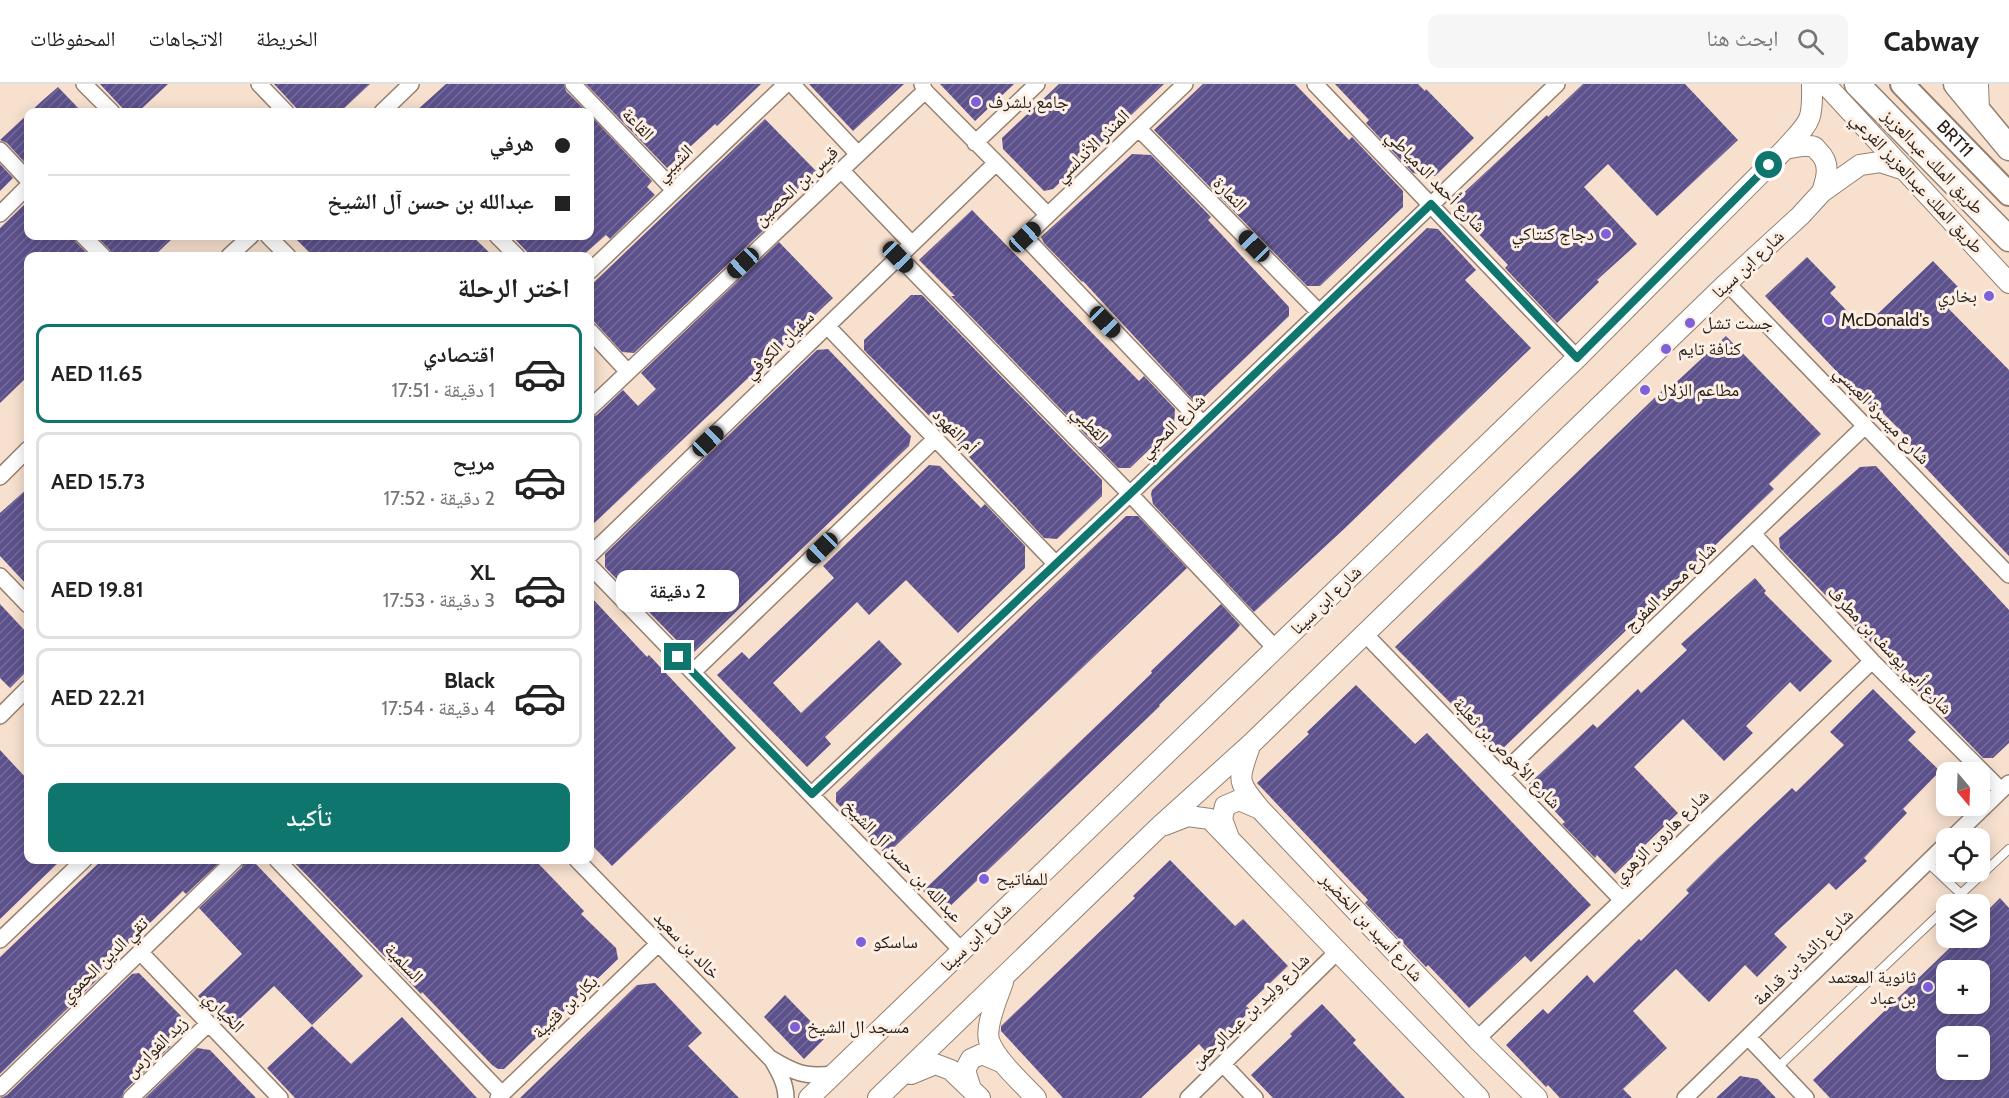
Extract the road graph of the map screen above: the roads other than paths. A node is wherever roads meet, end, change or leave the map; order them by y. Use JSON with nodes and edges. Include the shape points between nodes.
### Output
{"nodes":[{"id":1,"x":84,"y":84,"type":"edge"},
{"id":2,"x":259,"y":84,"type":"edge"},
{"id":3,"x":411,"y":84,"type":"edge"},
{"id":4,"x":573,"y":84,"type":"edge"},
{"id":5,"x":786,"y":84,"type":"edge"},
{"id":6,"x":792,"y":84,"type":"edge"},
{"id":7,"x":1037,"y":84,"type":"edge"},
{"id":8,"x":1185,"y":84,"type":"edge"},
{"id":9,"x":1315,"y":84,"type":"edge"},
{"id":10,"x":1812,"y":84,"type":"edge"},
{"id":11,"x":1825,"y":84,"type":"edge"},
{"id":12,"x":1857,"y":84,"type":"edge"},
{"id":13,"x":1902,"y":84,"type":"edge"},
{"id":14,"x":1956,"y":84,"type":"edge"},
{"id":15,"x":1978,"y":84,"type":"edge"},
{"id":16,"x":1549,"y":87,"type":"edge"},
{"id":17,"x":923,"y":88,"type":"edge"},
{"id":18,"x":108,"y":108,"type":"edge"},
{"id":19,"x":282,"y":108,"type":"edge"},
{"id":20,"x":386,"y":108,"type":"edge"},
{"id":21,"x":1979,"y":111,"type":"junction"},
{"id":22,"x":1139,"y":129,"type":"junction"},
{"id":23,"x":2006,"y":142,"type":"edge"},
{"id":24,"x":975,"y":143,"type":"junction"},
{"id":25,"x":1785,"y":149,"type":"junction"},
{"id":26,"x":0,"y":150,"type":"edge"},
{"id":27,"x":858,"y":154,"type":"junction"},
{"id":28,"x":995,"y":164,"type":"junction"},
{"id":29,"x":841,"y":170,"type":"junction"},
{"id":30,"x":1905,"y":170,"type":"junction"},
{"id":31,"x":24,"y":176,"type":"edge"},
{"id":32,"x":24,"y":190,"type":"edge"},
{"id":33,"x":674,"y":190,"type":"junction"},
{"id":34,"x":1822,"y":192,"type":"junction"},
{"id":35,"x":2009,"y":194,"type":"edge"},
{"id":36,"x":1431,"y":204,"type":"junction"},
{"id":37,"x":0,"y":214,"type":"edge"},
{"id":38,"x":1048,"y":215,"type":"junction"},
{"id":39,"x":2009,"y":239,"type":"edge"},
{"id":40,"x":87,"y":240,"type":"edge"},
{"id":41,"x":272,"y":240,"type":"edge"},
{"id":42,"x":501,"y":240,"type":"edge"},
{"id":43,"x":912,"y":244,"type":"junction"},
{"id":44,"x":99,"y":252,"type":"edge"},
{"id":45,"x":284,"y":252,"type":"edge"},
{"id":46,"x":513,"y":252,"type":"edge"},
{"id":47,"x":898,"y":257,"type":"junction"},
{"id":48,"x":594,"y":267,"type":"edge"},
{"id":49,"x":1727,"y":283,"type":"junction"},
{"id":50,"x":2009,"y":283,"type":"edge"},
{"id":51,"x":1319,"y":312,"type":"junction"},
{"id":52,"x":827,"y":326,"type":"junction"},
{"id":53,"x":594,"y":336,"type":"edge"},
{"id":54,"x":1577,"y":358,"type":"junction"},
{"id":55,"x":628,"y":372,"type":"junction"},
{"id":56,"x":594,"y":404,"type":"edge"},
{"id":57,"x":1202,"y":423,"type":"junction"},
{"id":58,"x":1865,"y":426,"type":"junction"},
{"id":59,"x":935,"y":439,"type":"junction"},
{"id":60,"x":24,"y":453,"type":"edge"},
{"id":61,"x":0,"y":477,"type":"edge"},
{"id":62,"x":1130,"y":494,"type":"junction"},
{"id":63,"x":1753,"y":534,"type":"junction"},
{"id":64,"x":594,"y":551,"type":"edge"},
{"id":65,"x":1055,"y":563,"type":"junction"},
{"id":66,"x":594,"y":570,"type":"edge"},
{"id":67,"x":2009,"y":575,"type":"edge"},
{"id":68,"x":0,"y":576,"type":"edge"},
{"id":69,"x":24,"y":601,"type":"edge"},
{"id":70,"x":1365,"y":634,"type":"junction"},
{"id":71,"x":1276,"y":648,"type":"junction"},
{"id":72,"x":1872,"y":661,"type":"junction"},
{"id":73,"x":693,"y":672,"type":"junction"},
{"id":74,"x":24,"y":692,"type":"edge"},
{"id":75,"x":0,"y":716,"type":"edge"},
{"id":76,"x":1252,"y":743,"type":"junction"},
{"id":77,"x":1501,"y":775,"type":"junction"},
{"id":78,"x":2005,"y":787,"type":"edge"},
{"id":79,"x":812,"y":794,"type":"junction"},
{"id":80,"x":1260,"y":809,"type":"junction"},
{"id":81,"x":1160,"y":826,"type":"junction"},
{"id":82,"x":1962,"y":828,"type":"edge"},
{"id":83,"x":1229,"y":838,"type":"junction"},
{"id":84,"x":2009,"y":849,"type":"edge"},
{"id":85,"x":1936,"y":853,"type":"edge"},
{"id":86,"x":1927,"y":862,"type":"junction"},
{"id":87,"x":80,"y":864,"type":"edge"},
{"id":88,"x":231,"y":864,"type":"edge"},
{"id":89,"x":281,"y":864,"type":"edge"},
{"id":90,"x":581,"y":864,"type":"edge"},
{"id":91,"x":1961,"y":894,"type":"joint"},
{"id":92,"x":1622,"y":900,"type":"junction"},
{"id":93,"x":1936,"y":918,"type":"edge"},
{"id":94,"x":0,"y":940,"type":"edge"},
{"id":95,"x":658,"y":944,"type":"junction"},
{"id":96,"x":962,"y":951,"type":"junction"},
{"id":97,"x":1338,"y":951,"type":"junction"},
{"id":98,"x":141,"y":953,"type":"junction"},
{"id":99,"x":1005,"y":978,"type":"junction"},
{"id":100,"x":208,"y":1024,"type":"junction"},
{"id":101,"x":1748,"y":1038,"type":"junction"},
{"id":102,"x":1477,"y":1039,"type":"junction"},
{"id":103,"x":770,"y":1058,"type":"junction"},
{"id":104,"x":1003,"y":1063,"type":"junction"},
{"id":105,"x":1223,"y":1064,"type":"junction"},
{"id":106,"x":1777,"y":1068,"type":"junction"},
{"id":107,"x":835,"y":1073,"type":"junction"},
{"id":108,"x":898,"y":1079,"type":"junction"},
{"id":109,"x":0,"y":1088,"type":"edge"},
{"id":110,"x":975,"y":1094,"type":"edge"},
{"id":111,"x":500,"y":1096,"type":"edge"},
{"id":112,"x":131,"y":1098,"type":"edge"},
{"id":113,"x":280,"y":1098,"type":"edge"},
{"id":114,"x":786,"y":1098,"type":"edge"},
{"id":115,"x":809,"y":1098,"type":"edge"},
{"id":116,"x":878,"y":1098,"type":"edge"},
{"id":117,"x":1036,"y":1098,"type":"edge"},
{"id":118,"x":1188,"y":1098,"type":"edge"},
{"id":119,"x":1255,"y":1098,"type":"edge"},
{"id":120,"x":1479,"y":1098,"type":"edge"},
{"id":121,"x":1537,"y":1098,"type":"edge"},
{"id":122,"x":1685,"y":1098,"type":"edge"},
{"id":123,"x":1806,"y":1098,"type":"edge"}],
"edges":[{"from":1,"to":18,"type":"street"},
{"from":2,"to":19,"type":"street"},
{"from":3,"to":20,"type":"street"},
{"from":4,"to":33,"type":"street","name":"القاعة"},
{"from":5,"to":33,"type":"street","name":"الشيبي"},
{"from":6,"to":27,"type":"street"},
{"from":7,"to":24,"type":"street"},
{"from":8,"to":22,"type":"street","name":"المنذر الأندلسي"},
{"from":9,"to":36,"type":"street","name":"شارع أحمد الدمياطي"},
{"from":10,"to":25,"type":"street","name":"شارع ابن سينا","via":[[1810,122]]},
{"from":11,"to":30,"type":"street","name":"طريق الملك عبدالعزيز الفرعي"},
{"from":12,"to":39,"type":"main road","name":"طريق الملك عبدالعزيز"},
{"from":13,"to":35,"type":"main road","name":"BRT11"},
{"from":14,"to":21,"type":"main road"},
{"from":15,"to":21,"type":"street"},
{"from":16,"to":36,"type":"street","name":"شارع المحبي"},
{"from":17,"to":24,"type":"street"},
{"from":17,"to":27,"type":"street","name":"قيس بن الحصين"},
{"from":21,"to":23,"type":"main road"},
{"from":22,"to":38,"type":"street","name":"المنذر الأندلسي"},
{"from":22,"to":51,"type":"street","name":"النمارة"},
{"from":24,"to":28,"type":"street"},
{"from":25,"to":34,"type":"street","via":[[1809,146],[1822,154],[1827,178]]},
{"from":25,"to":54,"type":"street","name":"شارع ابن سينا"},
{"from":26,"to":31,"type":"street"},
{"from":27,"to":29,"type":"street","name":"قيس بن الحصين"},
{"from":28,"to":38,"type":"street"},
{"from":28,"to":43,"type":"street","name":"سفيان الكوفي"},
{"from":29,"to":43,"type":"street"},
{"from":29,"to":55,"type":"street","name":"قيس بن الحصين"},
{"from":30,"to":34,"type":"street","name":"شارع ابن سينا","via":[[1880,162],[1860,165]]},
{"from":30,"to":50,"type":"street","name":"طريق الملك عبدالعزيز الفرعي"},
{"from":32,"to":37,"type":"street"},
{"from":33,"to":48,"type":"street","name":"الشيبي"},
{"from":34,"to":49,"type":"street","name":"شارع ابن سينا"},
{"from":36,"to":51,"type":"street","name":"شارع المحبي"},
{"from":36,"to":54,"type":"street","name":"شارع أحمد الدمياطي"},
{"from":38,"to":57,"type":"street","name":"المنذر الأندلسي","via":[[1025,237]]},
{"from":40,"to":44,"type":"street"},
{"from":41,"to":45,"type":"street"},
{"from":42,"to":46,"type":"street"},
{"from":43,"to":47,"type":"street","name":"سفيان الكوفي"},
{"from":47,"to":52,"type":"street","name":"سفيان الكوفي"},
{"from":47,"to":62,"type":"street","name":"القطبي"},
{"from":49,"to":58,"type":"street","name":"شارع ميسرة العبسي"},
{"from":49,"to":70,"type":"street","name":"شارع ابن سينا"},
{"from":51,"to":57,"type":"street","name":"شارع المحبي"},
{"from":52,"to":59,"type":"street","name":"أم الفهود"},
{"from":52,"to":64,"type":"street","name":"سفيان الكوفي"},
{"from":53,"to":55,"type":"street"},
{"from":54,"to":71,"type":"street","name":"شارع ابن سينا"},
{"from":55,"to":56,"type":"street","name":"قيس بن الحصين"},
{"from":57,"to":62,"type":"street","name":"شارع المحبي"},
{"from":58,"to":63,"type":"street","name":"شارع محمد المفرج"},
{"from":58,"to":67,"type":"street","name":"شارع ميسرة العبسي"},
{"from":59,"to":65,"type":"street","name":"أم الفهود"},
{"from":59,"to":73,"type":"street"},
{"from":60,"to":61,"type":"street"},
{"from":62,"to":65,"type":"street","name":"شارع المحبي"},
{"from":62,"to":71,"type":"street","name":"القطبي"},
{"from":63,"to":72,"type":"street","name":"شارع أبي يوسف بن مطرف"},
{"from":63,"to":77,"type":"street","name":"شارع محمد المفرج"},
{"from":65,"to":79,"type":"street","name":"شارع المحبي"},
{"from":66,"to":73,"type":"street","name":"عبدالله بن حسن آل الشيخ"},
{"from":68,"to":69,"type":"street"},
{"from":70,"to":76,"type":"street","name":"شارع ابن سينا"},
{"from":70,"to":77,"type":"street","name":"شارع الأحوص بن ثعلبة"},
{"from":71,"to":96,"type":"street","name":"شارع ابن سينا"},
{"from":72,"to":78,"type":"street","name":"شارع أبي يوسف بن مطرف"},
{"from":72,"to":92,"type":"street","name":"شارع هارون الزهري"},
{"from":73,"to":79,"type":"street","name":"عبدالله بن حسن آل الشيخ"},
{"from":74,"to":75,"type":"street"},
{"from":76,"to":80,"type":"street","name":"شارع أسيد بن الخضير","via":[[1240,773],[1245,791]]},
{"from":76,"to":81,"type":"street","name":"شارع ابن سينا"},
{"from":77,"to":92,"type":"street","name":"شارع الأحوص بن ثعلبة"},
{"from":78,"to":82,"type":"street"},
{"from":79,"to":96,"type":"street","name":"عبدالله بن حسن آل الشيخ"},
{"from":80,"to":83,"type":"street","via":[[1239,800],[1225,806],[1222,819]]},
{"from":80,"to":102,"type":"street","name":"شارع أسيد بن الخضير"},
{"from":81,"to":83,"type":"street","via":[[1188,816],[1210,819]]},
{"from":81,"to":99,"type":"street","name":"شارع ابن سينا"},
{"from":83,"to":97,"type":"street"},
{"from":84,"to":91,"type":"lane"},
{"from":85,"to":86,"type":"street","name":"شارع زائدة بن قدامة"},
{"from":86,"to":91,"type":"lane"},
{"from":86,"to":101,"type":"street","name":"شارع زائدة بن قدامة"},
{"from":87,"to":94,"type":"street"},
{"from":88,"to":98,"type":"street","name":"تقي الدين الحموي"},
{"from":89,"to":111,"type":"street","name":"السلمية"},
{"from":90,"to":95,"type":"street","name":"خالد بن سعيد"},
{"from":92,"to":102,"type":"street","name":"شارع هارون الزهري"},
{"from":93,"to":106,"type":"lane"},
{"from":95,"to":103,"type":"street","name":"خالد بن سعيد"},
{"from":95,"to":111,"type":"street","name":"بكار بن قتيبة"},
{"from":96,"to":107,"type":"street","name":"شارع ابن سينا"},
{"from":97,"to":105,"type":"street","name":"شارع وليد بن عبدالرحمن"},
{"from":97,"to":120,"type":"street"},
{"from":98,"to":100,"type":"street","name":"الخياري"},
{"from":98,"to":109,"type":"street","name":"تقي الدين الحموي"},
{"from":99,"to":104,"type":"street","via":[[991,1015],[989,1040]]},
{"from":99,"to":108,"type":"street","name":"شارع ابن سينا"},
{"from":100,"to":112,"type":"street","name":"زيد الفوارس"},
{"from":100,"to":113,"type":"street","name":"الخياري"},
{"from":101,"to":106,"type":"street"},
{"from":101,"to":122,"type":"street","name":"شارع زائدة بن قدامة"},
{"from":102,"to":121,"type":"street","name":"شارع أسيد بن الخضير"},
{"from":103,"to":107,"type":"street","name":"خالد بن سعيد","via":[[803,1074],[817,1077]]},
{"from":103,"to":114,"type":"street","name":"خالد بن سعيد","via":[[781,1076]]},
{"from":104,"to":110,"type":"street","via":[[982,1054],[971,1059],[965,1070]]},
{"from":104,"to":117,"type":"street"},
{"from":105,"to":118,"type":"street","name":"شارع وليد بن عبدالرحمن"},
{"from":105,"to":119,"type":"street"},
{"from":106,"to":123,"type":"street"},
{"from":107,"to":115,"type":"street","name":"شارع ابن سينا"},
{"from":108,"to":110,"type":"street","via":[[934,1064],[951,1070]]},
{"from":108,"to":116,"type":"street","name":"شارع ابن سينا"}]}
